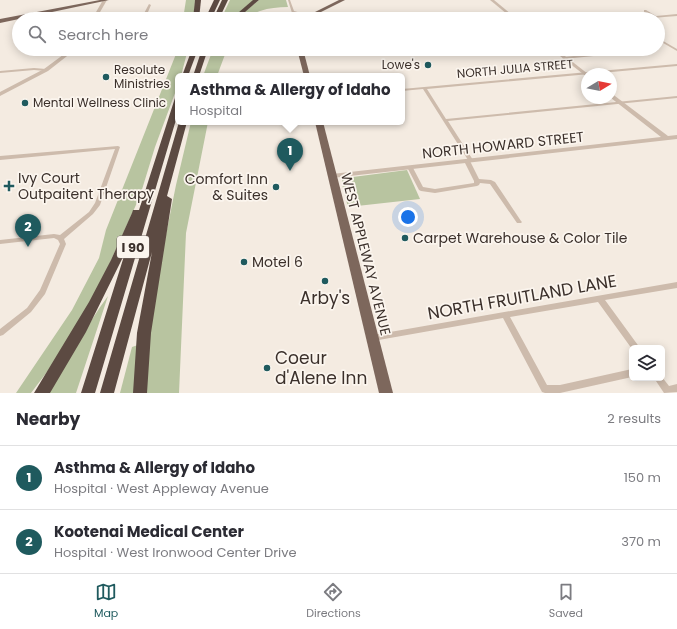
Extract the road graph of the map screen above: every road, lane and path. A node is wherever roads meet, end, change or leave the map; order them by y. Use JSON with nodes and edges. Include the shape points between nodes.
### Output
{"nodes":[{"id":1,"x":97,"y":0,"type":"edge"},
{"id":2,"x":105,"y":0,"type":"edge"},
{"id":3,"x":198,"y":0,"type":"edge"},
{"id":4,"x":217,"y":0,"type":"edge"},
{"id":5,"x":225,"y":0,"type":"edge"},
{"id":6,"x":256,"y":0,"type":"edge"},
{"id":7,"x":289,"y":0,"type":"edge"},
{"id":8,"x":343,"y":0,"type":"edge"},
{"id":9,"x":492,"y":0,"type":"edge"},
{"id":10,"x":92,"y":1,"type":"edge"},
{"id":11,"x":84,"y":5,"type":"junction"},
{"id":12,"x":150,"y":5,"type":"dead end"},
{"id":13,"x":99,"y":11,"type":"joint"},
{"id":14,"x":39,"y":12,"type":"edge"},
{"id":15,"x":45,"y":12,"type":"edge"},
{"id":16,"x":146,"y":12,"type":"edge"},
{"id":17,"x":197,"y":12,"type":"edge"},
{"id":18,"x":211,"y":12,"type":"edge"},
{"id":19,"x":219,"y":12,"type":"edge"},
{"id":20,"x":242,"y":12,"type":"edge"},
{"id":21,"x":293,"y":12,"type":"edge"},
{"id":22,"x":316,"y":12,"type":"edge"},
{"id":23,"x":507,"y":12,"type":"edge"},
{"id":24,"x":677,"y":15,"type":"edge"},
{"id":25,"x":665,"y":16,"type":"edge"},
{"id":26,"x":12,"y":18,"type":"edge"},
{"id":27,"x":12,"y":18,"type":"edge"},
{"id":28,"x":0,"y":20,"type":"edge"},
{"id":29,"x":665,"y":43,"type":"edge"},
{"id":30,"x":677,"y":50,"type":"edge"},
{"id":31,"x":65,"y":56,"type":"edge"},
{"id":32,"x":190,"y":56,"type":"edge"},
{"id":33,"x":192,"y":56,"type":"edge"},
{"id":34,"x":202,"y":56,"type":"edge"},
{"id":35,"x":205,"y":56,"type":"edge"},
{"id":36,"x":302,"y":56,"type":"edge"},
{"id":37,"x":562,"y":56,"type":"edge"},
{"id":38,"x":584,"y":56,"type":"edge"},
{"id":39,"x":564,"y":58,"type":"junction"},
{"id":40,"x":677,"y":65,"type":"edge"},
{"id":41,"x":199,"y":66,"type":"junction"},
{"id":42,"x":188,"y":68,"type":"junction"},
{"id":43,"x":46,"y":70,"type":"junction"},
{"id":44,"x":0,"y":72,"type":"edge"},
{"id":45,"x":581,"y":72,"type":"edge"},
{"id":46,"x":617,"y":72,"type":"edge"},
{"id":47,"x":187,"y":73,"type":"edge"},
{"id":48,"x":197,"y":73,"type":"edge"},
{"id":49,"x":306,"y":73,"type":"edge"},
{"id":50,"x":581,"y":75,"type":"edge"},
{"id":51,"x":424,"y":88,"type":"junction"},
{"id":52,"x":405,"y":90,"type":"edge"},
{"id":53,"x":0,"y":94,"type":"edge"},
{"id":54,"x":677,"y":97,"type":"edge"},
{"id":55,"x":617,"y":100,"type":"edge"},
{"id":56,"x":620,"y":103,"type":"junction"},
{"id":57,"x":175,"y":110,"type":"edge"},
{"id":58,"x":445,"y":120,"type":"junction"},
{"id":59,"x":182,"y":125,"type":"edge"},
{"id":60,"x":320,"y":125,"type":"edge"},
{"id":61,"x":677,"y":137,"type":"edge"},
{"id":62,"x":666,"y":138,"type":"junction"},
{"id":63,"x":0,"y":158,"type":"edge"},
{"id":64,"x":160,"y":158,"type":"junction"},
{"id":65,"x":469,"y":160,"type":"junction"},
{"id":66,"x":410,"y":167,"type":"junction"},
{"id":67,"x":170,"y":170,"type":"junction"},
{"id":68,"x":332,"y":176,"type":"junction"},
{"id":69,"x":477,"y":181,"type":"junction"},
{"id":70,"x":519,"y":222,"type":"dead end"},
{"id":71,"x":61,"y":238,"type":"junction"},
{"id":72,"x":0,"y":242,"type":"edge"},
{"id":73,"x":677,"y":285,"type":"edge"},
{"id":74,"x":600,"y":299,"type":"junction"},
{"id":75,"x":505,"y":315,"type":"junction"},
{"id":76,"x":0,"y":332,"type":"edge"},
{"id":77,"x":372,"y":338,"type":"junction"},
{"id":78,"x":634,"y":345,"type":"edge"},
{"id":79,"x":629,"y":374,"type":"edge"},
{"id":80,"x":660,"y":381,"type":"edge"},
{"id":81,"x":677,"y":388,"type":"edge"},
{"id":82,"x":668,"y":391,"type":"edge"},
{"id":83,"x":41,"y":393,"type":"edge"},
{"id":84,"x":88,"y":393,"type":"edge"},
{"id":85,"x":107,"y":393,"type":"edge"},
{"id":86,"x":140,"y":393,"type":"edge"},
{"id":87,"x":386,"y":393,"type":"edge"}],
"edges":[{"from":1,"to":10,"type":"main road"},
{"from":2,"to":11,"type":"main road"},
{"from":2,"to":13,"type":"street"},
{"from":3,"to":17,"type":"highway"},
{"from":4,"to":18,"type":"highway"},
{"from":5,"to":19,"type":"highway"},
{"from":6,"to":20,"type":"highway"},
{"from":7,"to":21,"type":"street"},
{"from":8,"to":22,"type":"main road"},
{"from":9,"to":23,"type":"street"},
{"from":10,"to":14,"type":"main road"},
{"from":11,"to":13,"type":"main road","via":[[96,5]]},
{"from":11,"to":15,"type":"main road"},
{"from":12,"to":16,"type":"street"},
{"from":24,"to":25,"type":"street"},
{"from":26,"to":28,"type":"main road"},
{"from":27,"to":28,"type":"main road"},
{"from":29,"to":30,"type":"street"},
{"from":31,"to":43,"type":"street"},
{"from":32,"to":42,"type":"highway"},
{"from":33,"to":42,"type":"highway"},
{"from":34,"to":41,"type":"highway"},
{"from":35,"to":41,"type":"highway"},
{"from":36,"to":49,"type":"main road"},
{"from":37,"to":39,"type":"street"},
{"from":38,"to":39,"type":"street"},
{"from":39,"to":45,"type":"street"},
{"from":40,"to":46,"type":"street","name":"NORTH JULIA STREET"},
{"from":41,"to":48,"type":"highway"},
{"from":42,"to":47,"type":"highway"},
{"from":43,"to":44,"type":"street"},
{"from":43,"to":53,"type":"street"},
{"from":50,"to":51,"type":"street","name":"NORTH JULIA STREET"},
{"from":51,"to":52,"type":"street","name":"NORTH JULIA STREET"},
{"from":51,"to":58,"type":"street"},
{"from":54,"to":56,"type":"street"},
{"from":55,"to":56,"type":"street"},
{"from":56,"to":58,"type":"street"},
{"from":56,"to":62,"type":"street"},
{"from":57,"to":64,"type":"highway","number":"I 90"},
{"from":58,"to":65,"type":"street"},
{"from":59,"to":67,"type":"highway","number":"I 90"},
{"from":60,"to":68,"type":"main road","name":"WEST APPLEWAY AVENUE"},
{"from":61,"to":62,"type":"street","name":"NORTH HOWARD STREET"},
{"from":62,"to":65,"type":"street","name":"NORTH HOWARD STREET"},
{"from":63,"to":71,"type":"street","via":[[118,147],[98,204]]},
{"from":64,"to":83,"type":"highway","via":[[100,297]]},
{"from":64,"to":84,"type":"highway","number":"I 90"},
{"from":65,"to":66,"type":"street","name":"NORTH HOWARD STREET"},
{"from":65,"to":69,"type":"street"},
{"from":66,"to":68,"type":"street","name":"NORTH HOWARD STREET"},
{"from":66,"to":69,"type":"street","via":[[421,189],[426,191],[474,185]]},
{"from":67,"to":85,"type":"highway","number":"I 90"},
{"from":67,"to":86,"type":"highway","number":"I 90","via":[[144,333]]},
{"from":68,"to":77,"type":"main road","name":"WEST APPLEWAY AVENUE"},
{"from":69,"to":70,"type":"street","via":[[493,184]]},
{"from":71,"to":72,"type":"street","via":[[50,236]]},
{"from":71,"to":76,"type":"street","via":[[63,244],[43,292],[29,310]]},
{"from":73,"to":74,"type":"street","name":"NORTH FRUITLAND LANE"},
{"from":74,"to":75,"type":"street","name":"NORTH FRUITLAND LANE"},
{"from":74,"to":78,"type":"street"},
{"from":75,"to":77,"type":"street","name":"NORTH FRUITLAND LANE"},
{"from":75,"to":79,"type":"street","via":[[545,389]]},
{"from":77,"to":87,"type":"main road","name":"WEST APPLEWAY AVENUE"},
{"from":80,"to":82,"type":"street"},
{"from":81,"to":82,"type":"street"}]}
